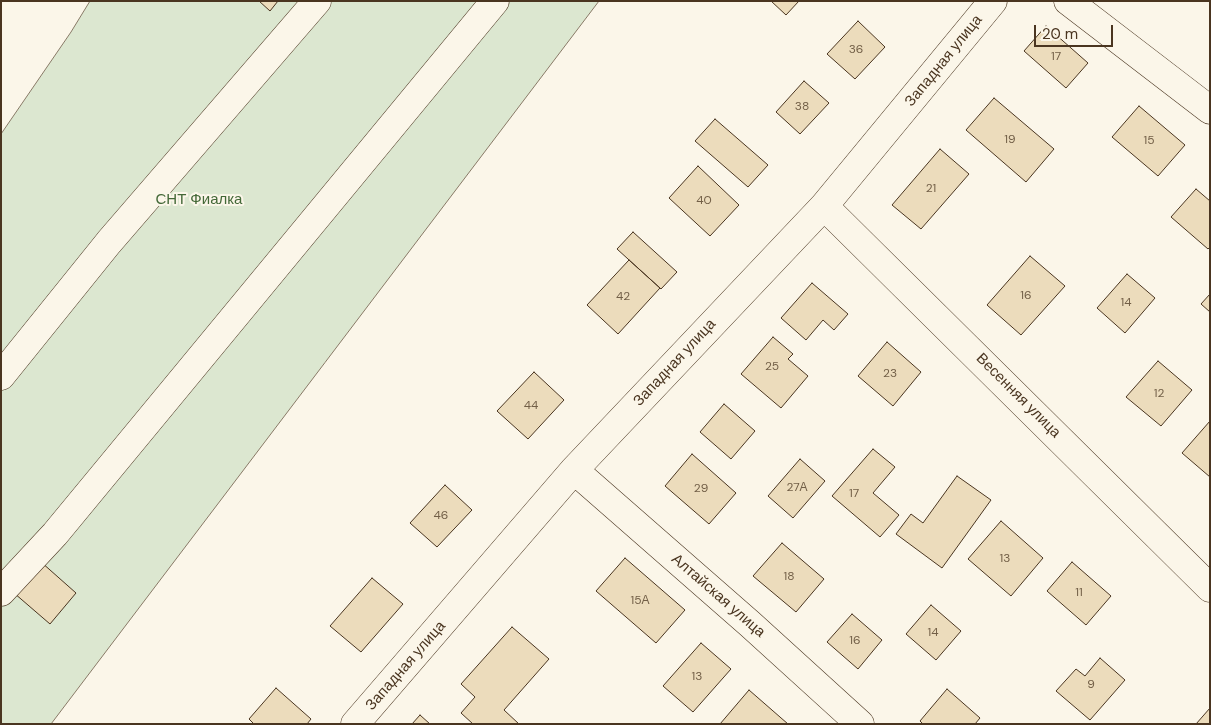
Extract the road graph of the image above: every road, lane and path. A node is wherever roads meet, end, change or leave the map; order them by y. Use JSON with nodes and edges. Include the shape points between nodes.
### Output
{"nodes":[{"id":1,"x":317,"y":1,"type":"edge"},
{"id":2,"x":495,"y":1,"type":"edge"},
{"id":3,"x":993,"y":1,"type":"edge"},
{"id":4,"x":1068,"y":1,"type":"edge"},
{"id":5,"x":1210,"y":110,"type":"edge"},
{"id":6,"x":824,"y":206,"type":"junction"},
{"id":7,"x":1,"y":376,"type":"edge"},
{"id":8,"x":574,"y":470,"type":"junction"},
{"id":9,"x":1210,"y":588,"type":"edge"},
{"id":10,"x":1,"y":592,"type":"edge"},
{"id":11,"x":355,"y":724,"type":"edge"},
{"id":12,"x":860,"y":724,"type":"edge"}],
"edges":[{"from":1,"to":7,"type":"street","via":[[108,242]]},
{"from":2,"to":10,"type":"street","via":[[56,534]]},
{"from":3,"to":6,"type":"street","name":"Западная улица"},
{"from":4,"to":5,"type":"street"},
{"from":6,"to":8,"type":"street","name":"Западная улица"},
{"from":6,"to":9,"type":"street","name":"Весенняя улица"},
{"from":8,"to":11,"type":"street","name":"Западная улица"},
{"from":8,"to":12,"type":"street","name":"Алтайская улица"}]}
